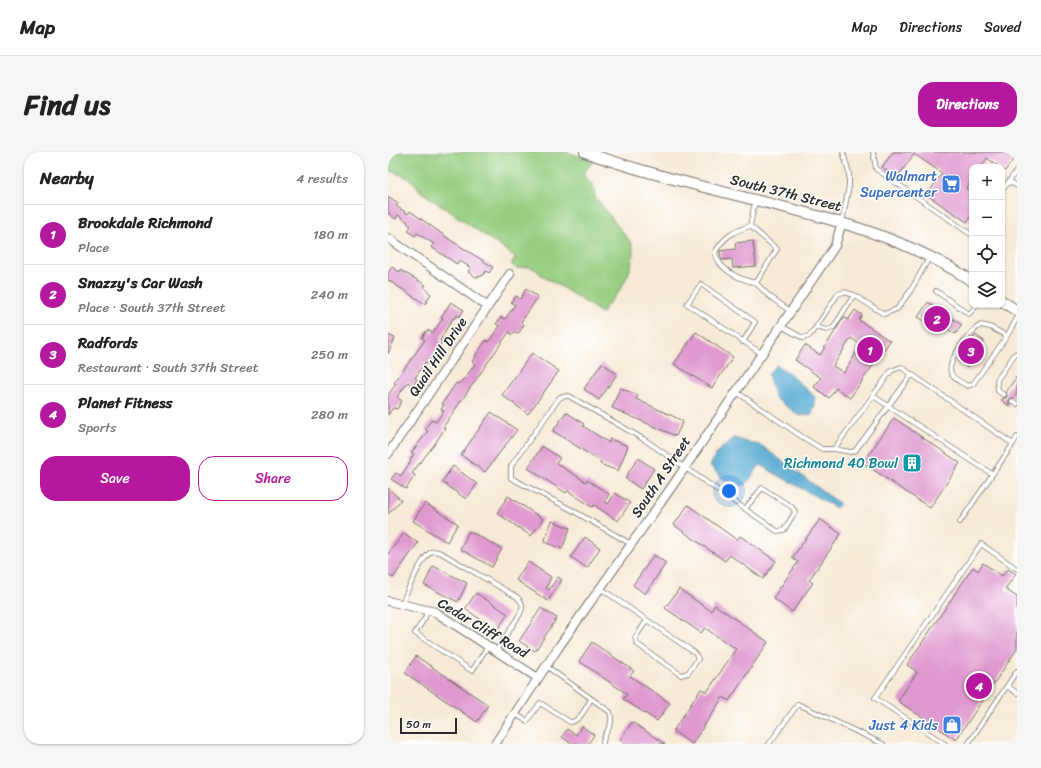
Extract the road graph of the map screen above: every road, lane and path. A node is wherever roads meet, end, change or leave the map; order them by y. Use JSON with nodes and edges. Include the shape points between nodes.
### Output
{"nodes":[{"id":1,"x":585,"y":152,"type":"edge"},
{"id":2,"x":843,"y":152,"type":"edge"},
{"id":3,"x":873,"y":152,"type":"edge"},
{"id":4,"x":1017,"y":170,"type":"edge"},
{"id":5,"x":1009,"y":181,"type":"junction"},
{"id":6,"x":1017,"y":186,"type":"edge"},
{"id":7,"x":1005,"y":187,"type":"edge"},
{"id":8,"x":756,"y":200,"type":"junction"},
{"id":9,"x":842,"y":222,"type":"junction"},
{"id":10,"x":750,"y":226,"type":"junction"},
{"id":11,"x":969,"y":233,"type":"edge"},
{"id":12,"x":388,"y":238,"type":"edge"},
{"id":13,"x":930,"y":256,"type":"junction"},
{"id":14,"x":510,"y":274,"type":"dead end"},
{"id":15,"x":969,"y":279,"type":"edge"},
{"id":16,"x":756,"y":283,"type":"junction"},
{"id":17,"x":936,"y":291,"type":"dead end"},
{"id":18,"x":854,"y":295,"type":"junction"},
{"id":19,"x":1005,"y":303,"type":"edge"},
{"id":20,"x":487,"y":306,"type":"junction"},
{"id":21,"x":974,"y":308,"type":"edge"},
{"id":22,"x":790,"y":311,"type":"junction"},
{"id":23,"x":1017,"y":311,"type":"edge"},
{"id":24,"x":1017,"y":318,"type":"edge"},
{"id":25,"x":780,"y":325,"type":"junction"},
{"id":26,"x":816,"y":327,"type":"junction"},
{"id":27,"x":1007,"y":336,"type":"junction"},
{"id":28,"x":743,"y":342,"type":"junction"},
{"id":29,"x":761,"y":353,"type":"junction"},
{"id":30,"x":1017,"y":353,"type":"edge"},
{"id":31,"x":912,"y":374,"type":"junction"},
{"id":32,"x":735,"y":391,"type":"junction"},
{"id":33,"x":1004,"y":395,"type":"dead end"},
{"id":34,"x":873,"y":396,"type":"junction"},
{"id":35,"x":1012,"y":401,"type":"dead end"},
{"id":36,"x":1017,"y":404,"type":"edge"},
{"id":37,"x":889,"y":406,"type":"junction"},
{"id":38,"x":1017,"y":437,"type":"edge"},
{"id":39,"x":1013,"y":444,"type":"junction"},
{"id":40,"x":834,"y":449,"type":"junction"},
{"id":41,"x":388,"y":454,"type":"edge"},
{"id":42,"x":684,"y":467,"type":"junction"},
{"id":43,"x":992,"y":474,"type":"junction"},
{"id":44,"x":745,"y":509,"type":"junction"},
{"id":45,"x":960,"y":522,"type":"dead end"},
{"id":46,"x":631,"y":544,"type":"junction"},
{"id":47,"x":1017,"y":569,"type":"edge"},
{"id":48,"x":600,"y":588,"type":"junction"},
{"id":49,"x":388,"y":601,"type":"edge"},
{"id":50,"x":402,"y":604,"type":"junction"},
{"id":51,"x":428,"y":610,"type":"junction"},
{"id":52,"x":647,"y":620,"type":"junction"},
{"id":53,"x":488,"y":646,"type":"junction"},
{"id":54,"x":496,"y":651,"type":"junction"},
{"id":55,"x":546,"y":666,"type":"junction"},
{"id":56,"x":1017,"y":671,"type":"edge"},
{"id":57,"x":538,"y":678,"type":"junction"},
{"id":58,"x":1007,"y":686,"type":"junction"},
{"id":59,"x":1017,"y":693,"type":"edge"},
{"id":60,"x":591,"y":699,"type":"junction"},
{"id":61,"x":515,"y":714,"type":"junction"},
{"id":62,"x":495,"y":744,"type":"edge"},
{"id":63,"x":603,"y":744,"type":"edge"},
{"id":64,"x":769,"y":744,"type":"edge"},
{"id":65,"x":883,"y":744,"type":"edge"},
{"id":66,"x":945,"y":744,"type":"edge"},
{"id":67,"x":968,"y":744,"type":"edge"}],
"edges":[{"from":1,"to":8,"type":"street","name":"South 37th Street"},
{"from":2,"to":9,"type":"lane","via":[[849,173],[849,186]]},
{"from":3,"to":11,"type":"lane","via":[[876,169]]},
{"from":4,"to":5,"type":"lane"},
{"from":5,"to":6,"type":"lane"},
{"from":5,"to":7,"type":"lane"},
{"from":8,"to":9,"type":"street","name":"South 37th Street"},
{"from":8,"to":10,"type":"lane"},
{"from":9,"to":13,"type":"street","name":"South 37th Street","via":[[890,238]]},
{"from":9,"to":22,"type":"street","name":"South A Street","via":[[835,246]]},
{"from":10,"to":16,"type":"lane","via":[[777,249]]},
{"from":10,"to":16,"type":"lane","via":[[734,231],[718,245],[715,253],[718,263],[740,279]]},
{"from":12,"to":20,"type":"street"},
{"from":13,"to":15,"type":"street","name":"South 37th Street"},
{"from":13,"to":18,"type":"lane","via":[[897,309],[884,314]]},
{"from":14,"to":20,"type":"street","name":"Quail Hill Drive"},
{"from":16,"to":22,"type":"lane"},
{"from":17,"to":21,"type":"lane","via":[[969,314]]},
{"from":18,"to":26,"type":"lane","via":[[844,292],[838,294]]},
{"from":18,"to":26,"type":"lane","via":[[833,328],[827,330]]},
{"from":19,"to":23,"type":"street"},
{"from":20,"to":41,"type":"street","name":"Quail Hill Drive"},
{"from":22,"to":25,"type":"street","name":"South A Street"},
{"from":24,"to":27,"type":"lane"},
{"from":25,"to":26,"type":"lane","via":[[802,338],[809,336]]},
{"from":25,"to":29,"type":"street","name":"South A Street"},
{"from":27,"to":27,"type":"lane","via":[[973,384],[968,386],[953,377],[950,364],[974,328],[981,325],[990,327]]},
{"from":28,"to":28,"type":"lane","via":[[687,304],[701,284],[756,322]]},
{"from":28,"to":29,"type":"lane"},
{"from":29,"to":32,"type":"street","name":"South A Street"},
{"from":30,"to":33,"type":"lane","via":[[997,380],[998,391]]},
{"from":31,"to":34,"type":"lane","via":[[901,367],[891,371]]},
{"from":31,"to":37,"type":"lane"},
{"from":31,"to":39,"type":"lane"},
{"from":32,"to":40,"type":"lane","via":[[822,449]]},
{"from":32,"to":42,"type":"street","name":"South A Street"},
{"from":34,"to":37,"type":"lane"},
{"from":34,"to":40,"type":"lane"},
{"from":35,"to":36,"type":"lane"},
{"from":37,"to":40,"type":"lane","via":[[855,451]]},
{"from":37,"to":43,"type":"lane"},
{"from":38,"to":39,"type":"lane"},
{"from":39,"to":43,"type":"lane"},
{"from":42,"to":44,"type":"lane"},
{"from":42,"to":46,"type":"street","name":"South A Street"},
{"from":42,"to":46,"type":"lane","via":[[645,440],[569,396],[560,397],[512,466],[511,478]]},
{"from":43,"to":45,"type":"lane"},
{"from":44,"to":44,"type":"lane","via":[[780,531],[784,530],[795,512],[792,507],[762,488]]},
{"from":46,"to":48,"type":"street","name":"South A Street"},
{"from":47,"to":66,"type":"lane","via":[[981,544],[875,698]]},
{"from":48,"to":52,"type":"lane"},
{"from":48,"to":55,"type":"street","name":"South A Street"},
{"from":49,"to":50,"type":"street","name":"Cedar Cliff Road"},
{"from":50,"to":51,"type":"street","name":"Cedar Cliff Road"},
{"from":50,"to":54,"type":"lane","via":[[408,587],[426,556],[436,551],[443,554],[517,597],[522,603],[520,614]]},
{"from":51,"to":53,"type":"street","name":"Cedar Cliff Road","via":[[448,619]]},
{"from":51,"to":53,"type":"lane","via":[[415,633],[472,671]]},
{"from":52,"to":52,"type":"lane","via":[[695,653],[698,659],[688,673],[681,675],[637,644],[636,638]]},
{"from":53,"to":54,"type":"street","name":"Cedar Cliff Road"},
{"from":54,"to":57,"type":"street","name":"Cedar Cliff Road"},
{"from":55,"to":57,"type":"street","name":"South A Street"},
{"from":55,"to":60,"type":"lane"},
{"from":56,"to":58,"type":"lane"},
{"from":57,"to":61,"type":"street","name":"South A Street"},
{"from":58,"to":59,"type":"lane"},
{"from":58,"to":67,"type":"lane"},
{"from":60,"to":61,"type":"lane","via":[[574,722],[540,703],[527,721]]},
{"from":60,"to":63,"type":"lane","via":[[610,712],[612,718]]},
{"from":61,"to":62,"type":"street","name":"South A Street"},
{"from":64,"to":65,"type":"lane","via":[[798,704]]}]}
